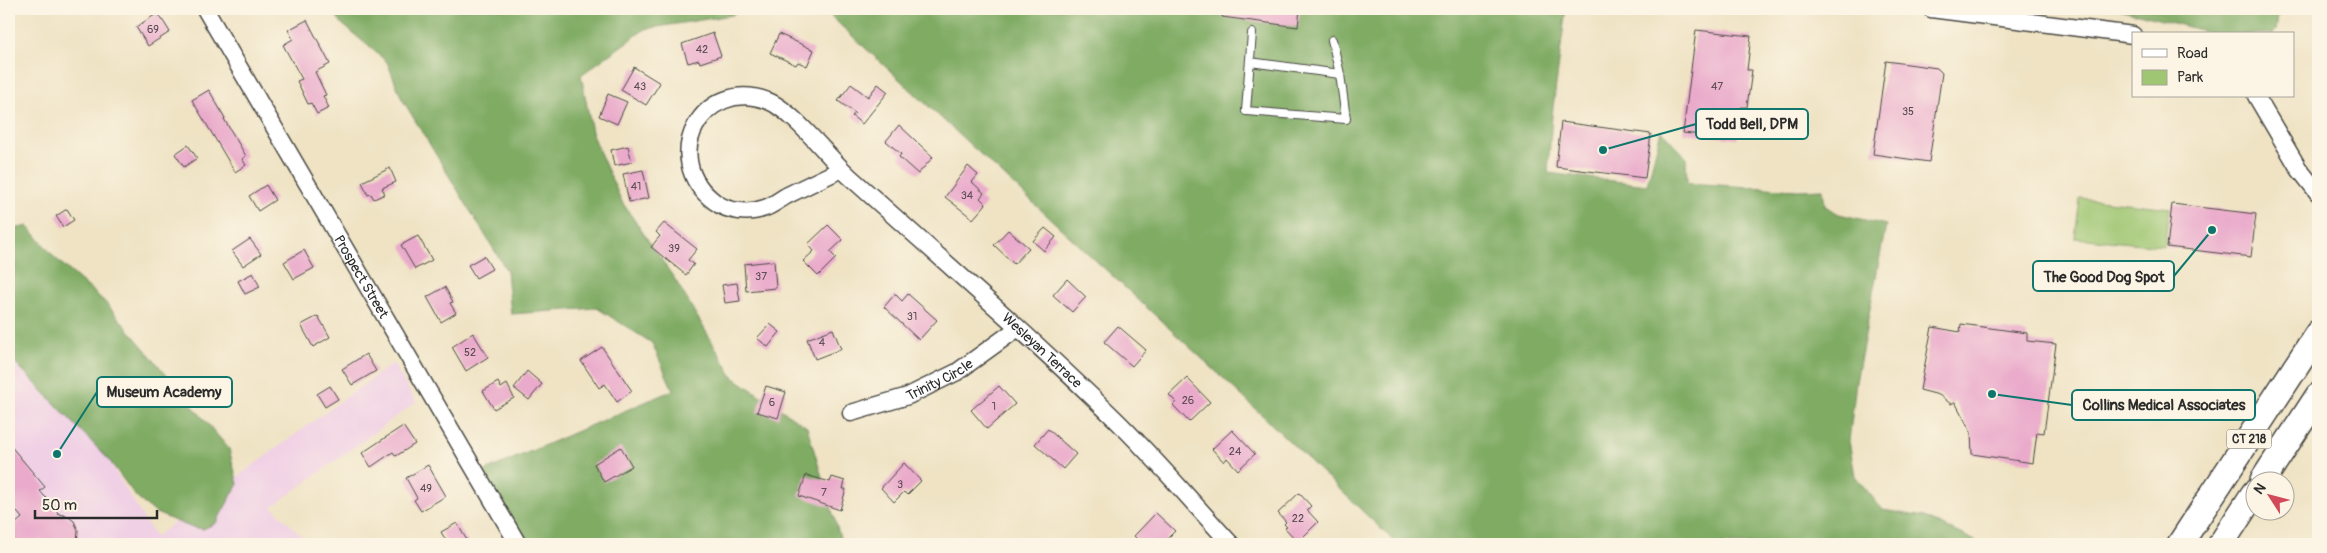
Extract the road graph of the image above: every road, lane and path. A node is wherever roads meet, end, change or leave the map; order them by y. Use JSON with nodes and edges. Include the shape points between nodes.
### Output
{"nodes":[{"id":1,"x":205,"y":9,"type":"edge"},
{"id":2,"x":1931,"y":9,"type":"edge"},
{"id":3,"x":1252,"y":33,"type":"dead end"},
{"id":4,"x":2132,"y":36,"type":"edge"},
{"id":5,"x":1332,"y":40,"type":"dead end"},
{"id":6,"x":1250,"y":62,"type":"junction"},
{"id":7,"x":1340,"y":74,"type":"junction"},
{"id":8,"x":2257,"y":98,"type":"edge"},
{"id":9,"x":842,"y":170,"type":"junction"},
{"id":10,"x":2318,"y":193,"type":"edge"},
{"id":11,"x":1018,"y":328,"type":"junction"},
{"id":12,"x":2318,"y":334,"type":"edge"},
{"id":13,"x":2318,"y":396,"type":"edge"},
{"id":14,"x":851,"y":413,"type":"dead end"},
{"id":15,"x":2270,"y":470,"type":"edge"},
{"id":16,"x":2244,"y":508,"type":"edge"},
{"id":17,"x":518,"y":544,"type":"edge"},
{"id":18,"x":1231,"y":544,"type":"edge"},
{"id":19,"x":2180,"y":544,"type":"edge"},
{"id":20,"x":2221,"y":544,"type":"edge"}],
"edges":[{"from":1,"to":17,"type":"street","name":"Prospect Street"},
{"from":2,"to":4,"type":"street"},
{"from":3,"to":6,"type":"lane"},
{"from":5,"to":7,"type":"lane"},
{"from":6,"to":7,"type":"lane"},
{"from":6,"to":7,"type":"lane","via":[[1246,111],[1346,119]]},
{"from":8,"to":10,"type":"street","via":[[2299,169]]},
{"from":9,"to":9,"type":"street","name":"Wesleyan Terrace","via":[[789,115],[770,101],[748,96],[726,99],[707,111],[693,129],[688,151],[690,173],[702,193],[720,206],[742,212],[765,208]]},
{"from":9,"to":11,"type":"street","name":"Wesleyan Terrace"},
{"from":11,"to":14,"type":"street","name":"Trinity Circle","via":[[957,372],[908,396]]},
{"from":11,"to":18,"type":"street","name":"Wesleyan Terrace","via":[[1116,420]]},
{"from":12,"to":19,"type":"main road","number":"CT 218"},
{"from":13,"to":15,"type":"main road","number":"CT 218"},
{"from":16,"to":20,"type":"main road"}]}
